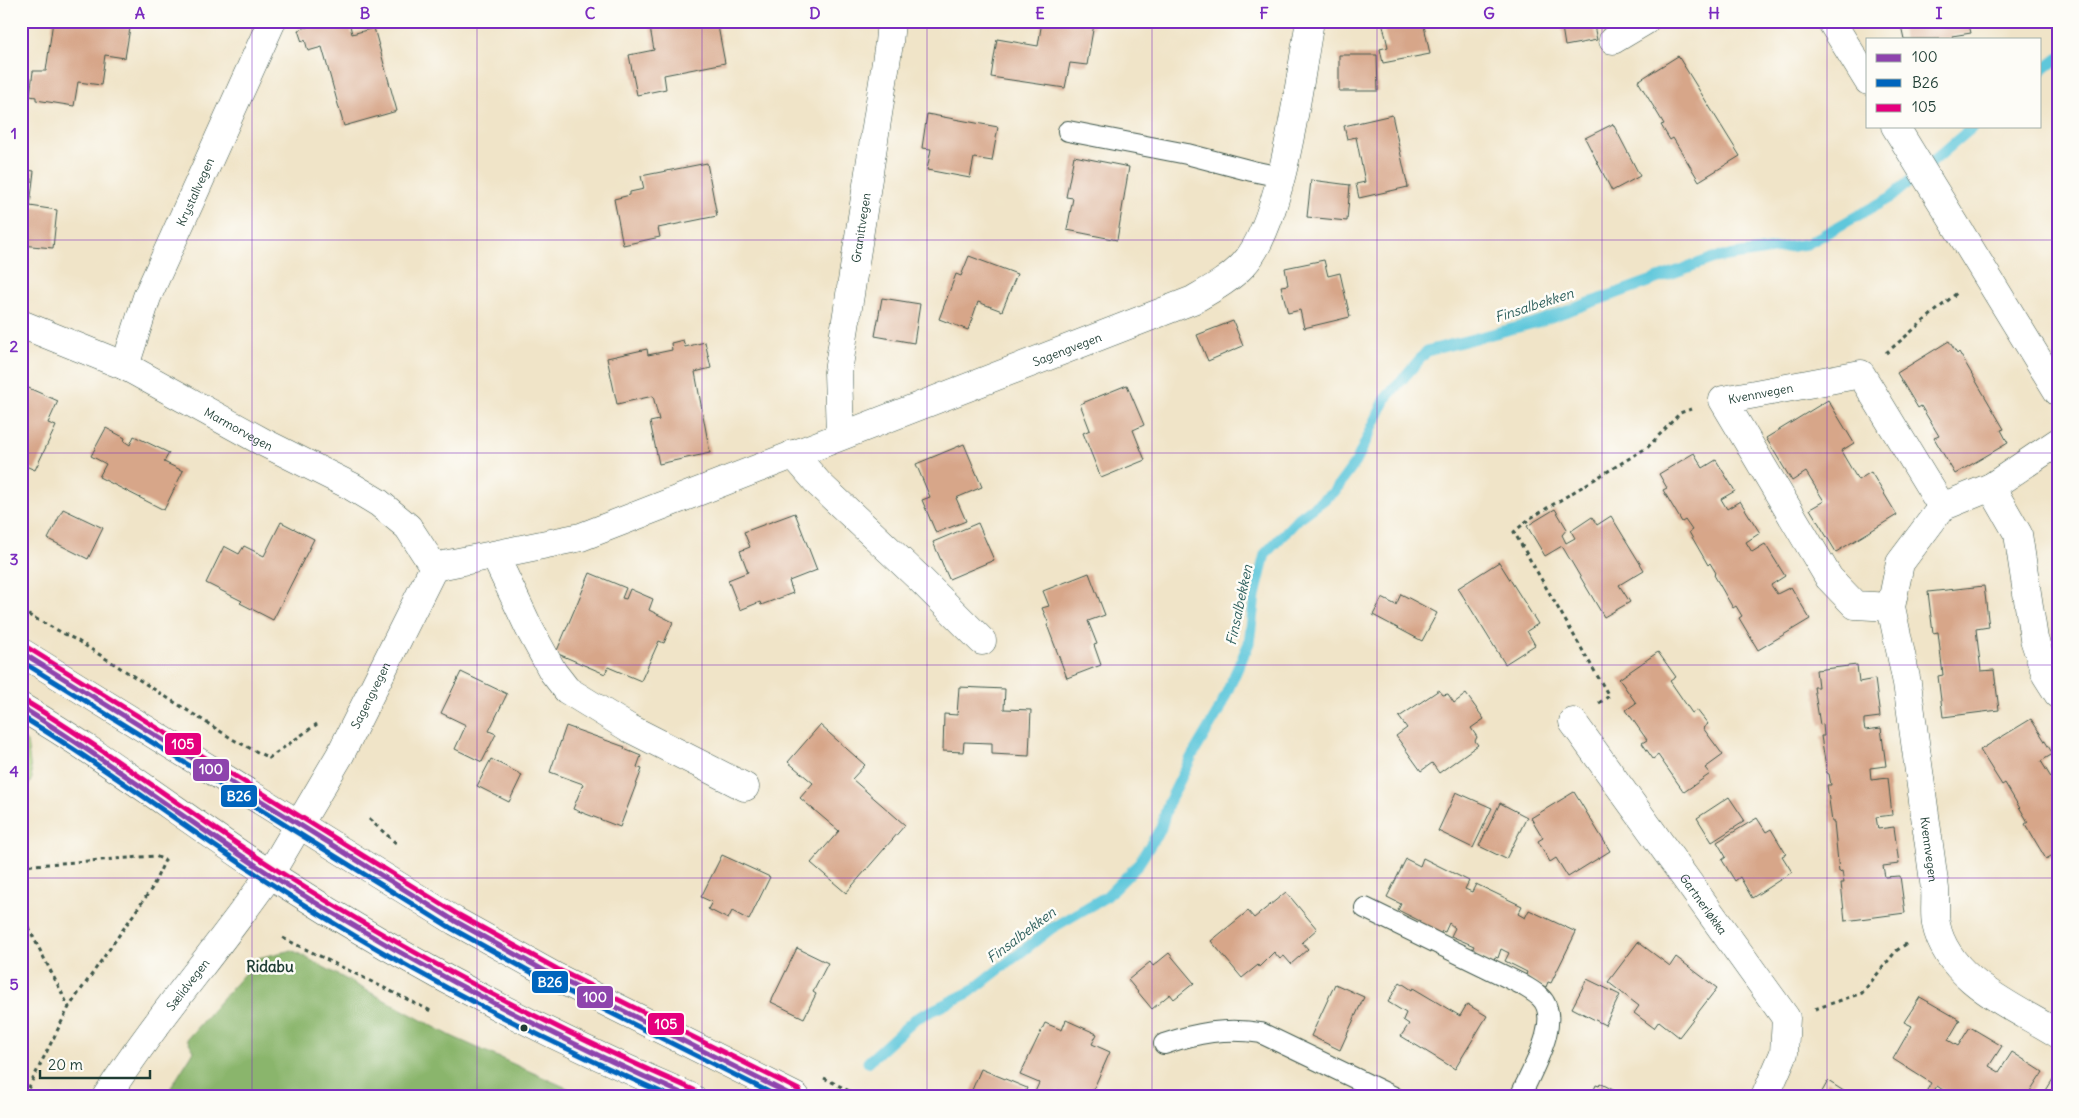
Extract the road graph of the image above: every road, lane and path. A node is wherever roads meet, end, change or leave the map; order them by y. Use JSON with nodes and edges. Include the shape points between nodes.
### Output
{"nodes":[{"id":1,"x":272,"y":21,"type":"edge"},
{"id":2,"x":891,"y":21,"type":"edge"},
{"id":3,"x":1310,"y":21,"type":"edge"},
{"id":4,"x":1645,"y":21,"type":"edge"},
{"id":5,"x":1831,"y":21,"type":"edge"},
{"id":6,"x":1613,"y":40,"type":"dead end"},
{"id":7,"x":1866,"y":78,"type":"edge"},
{"id":8,"x":1068,"y":130,"type":"dead end"},
{"id":9,"x":1902,"y":137,"type":"edge"},
{"id":10,"x":1281,"y":177,"type":"junction"},
{"id":11,"x":1983,"y":270,"type":"junction"},
{"id":12,"x":21,"y":324,"type":"edge"},
{"id":13,"x":125,"y":366,"type":"junction"},
{"id":14,"x":1861,"y":374,"type":"junction"},
{"id":15,"x":2058,"y":392,"type":"edge"},
{"id":16,"x":1723,"y":400,"type":"junction"},
{"id":17,"x":840,"y":435,"type":"junction"},
{"id":18,"x":2058,"y":442,"type":"edge"},
{"id":19,"x":792,"y":454,"type":"junction"},
{"id":20,"x":1992,"y":487,"type":"junction"},
{"id":21,"x":1942,"y":507,"type":"junction"},
{"id":22,"x":495,"y":556,"type":"junction"},
{"id":23,"x":434,"y":567,"type":"junction"},
{"id":24,"x":1891,"y":607,"type":"junction"},
{"id":25,"x":21,"y":611,"type":"edge"},
{"id":26,"x":982,"y":641,"type":"dead end"},
{"id":27,"x":21,"y":652,"type":"edge"},
{"id":28,"x":2058,"y":694,"type":"edge"},
{"id":29,"x":21,"y":707,"type":"edge"},
{"id":30,"x":1573,"y":722,"type":"joint"},
{"id":31,"x":269,"y":758,"type":"dead end"},
{"id":32,"x":745,"y":787,"type":"dead end"},
{"id":33,"x":298,"y":825,"type":"junction"},
{"id":34,"x":21,"y":866,"type":"edge"},
{"id":35,"x":270,"y":874,"type":"junction"},
{"id":36,"x":1365,"y":908,"type":"dead end"},
{"id":37,"x":21,"y":913,"type":"edge"},
{"id":38,"x":1936,"y":923,"type":"junction"},
{"id":39,"x":69,"y":1007,"type":"junction"},
{"id":40,"x":1786,"y":1018,"type":"junction"},
{"id":41,"x":2058,"y":1034,"type":"edge"},
{"id":42,"x":1164,"y":1044,"type":"dead end"},
{"id":43,"x":24,"y":1097,"type":"edge"},
{"id":44,"x":106,"y":1097,"type":"edge"},
{"id":45,"x":691,"y":1097,"type":"edge"},
{"id":46,"x":796,"y":1097,"type":"edge"},
{"id":47,"x":1394,"y":1097,"type":"edge"},
{"id":48,"x":1520,"y":1097,"type":"edge"},
{"id":49,"x":1765,"y":1097,"type":"edge"}],
"edges":[{"from":1,"to":13,"type":"main road","name":"Krystallvegen","via":[[147,297]]},
{"from":2,"to":17,"type":"main road","name":"Granittvegen","via":[[838,372]]},
{"from":3,"to":10,"type":"main road","name":"Sagengvegen"},
{"from":4,"to":6,"type":"main road"},
{"from":5,"to":7,"type":"main road"},
{"from":8,"to":10,"type":"lane"},
{"from":9,"to":11,"type":"main road"},
{"from":10,"to":17,"type":"main road","name":"Sagengvegen","via":[[1272,208],[1244,264],[1193,300]]},
{"from":11,"to":14,"type":"path"},
{"from":11,"to":15,"type":"main road"},
{"from":12,"to":13,"type":"main road","name":"Marmorvegen"},
{"from":13,"to":23,"type":"main road","name":"Marmorvegen","via":[[379,503],[408,528]]},
{"from":14,"to":16,"type":"main road","name":"Kvennvegen"},
{"from":14,"to":21,"type":"main road"},
{"from":16,"to":24,"type":"main road","name":"Kvennvegen","via":[[1829,578],[1855,605]]},
{"from":16,"to":30,"type":"path","via":[[1680,412],[1648,446],[1529,519],[1514,532],[1609,696]]},
{"from":17,"to":19,"type":"main road","name":"Sagengvegen"},
{"from":18,"to":20,"type":"main road"},
{"from":19,"to":22,"type":"main road","name":"Sagengvegen","via":[[581,537]]},
{"from":19,"to":26,"type":"main road","via":[[818,484]]},
{"from":20,"to":21,"type":"main road"},
{"from":20,"to":28,"type":"main road","via":[[2018,534],[2034,640],[2046,675]]},
{"from":21,"to":24,"type":"main road","name":"Kvennvegen","via":[[1900,562]]},
{"from":22,"to":23,"type":"main road","name":"Sagengvegen"},
{"from":22,"to":32,"type":"main road","via":[[529,628],[553,672],[567,690],[629,728]]},
{"from":23,"to":33,"type":"main road","name":"Sagengvegen","via":[[340,755]]},
{"from":24,"to":38,"type":"main road","name":"Kvennvegen","via":[[1907,683],[1936,889]]},
{"from":25,"to":31,"type":"path","via":[[78,641],[234,740]]},
{"from":27,"to":33,"type":"main road"},
{"from":29,"to":35,"type":"main road"},
{"from":30,"to":40,"type":"main road","name":"Gartnerløkka"},
{"from":33,"to":35,"type":"main road","name":"Sagengvegen"},
{"from":33,"to":46,"type":"main road","via":[[447,916],[554,976]]},
{"from":34,"to":39,"type":"path","via":[[155,856],[165,860],[152,888]]},
{"from":35,"to":44,"type":"main road","name":"Sælidvegen","via":[[182,988]]},
{"from":35,"to":45,"type":"main road","via":[[352,926],[446,979],[615,1065]]},
{"from":36,"to":48,"type":"lane","via":[[1521,984],[1541,997],[1549,1013],[1546,1040]]},
{"from":37,"to":39,"type":"path"},
{"from":38,"to":40,"type":"path","via":[[1896,951],[1862,993]]},
{"from":38,"to":41,"type":"main road","name":"Kvennvegen","via":[[1946,951],[1968,978]]},
{"from":39,"to":43,"type":"path"},
{"from":40,"to":49,"type":"main road","via":[[1784,1053]]},
{"from":42,"to":47,"type":"lane","via":[[1206,1032],[1243,1030],[1261,1033]]}]}
